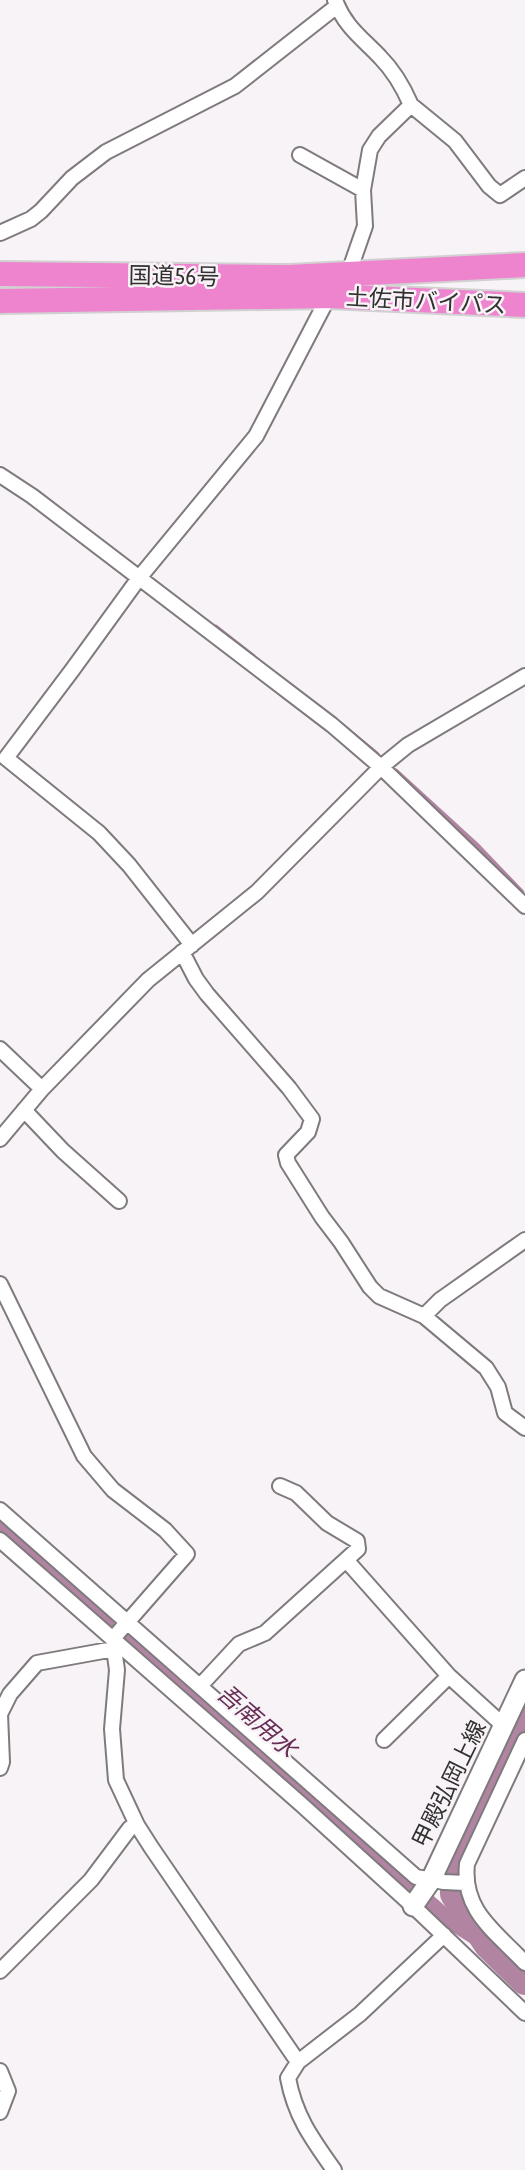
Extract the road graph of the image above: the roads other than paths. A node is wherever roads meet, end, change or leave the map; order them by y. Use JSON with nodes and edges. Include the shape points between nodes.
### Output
{"nodes":[{"id":1,"x":336,"y":3,"type":"edge"},
{"id":2,"x":411,"y":105,"type":"junction"},
{"id":3,"x":300,"y":155,"type":"dead end"},
{"id":4,"x":525,"y":178,"type":"edge"},
{"id":5,"x":363,"y":190,"type":"junction"},
{"id":6,"x":0,"y":233,"type":"edge"},
{"id":7,"x":525,"y":265,"type":"edge"},
{"id":8,"x":0,"y":274,"type":"edge"},
{"id":9,"x":348,"y":275,"type":"junction"},
{"id":10,"x":328,"y":296,"type":"junction"},
{"id":11,"x":0,"y":301,"type":"edge"},
{"id":12,"x":525,"y":305,"type":"edge"},
{"id":13,"x":0,"y":475,"type":"edge"},
{"id":14,"x":139,"y":578,"type":"junction"},
{"id":15,"x":525,"y":676,"type":"edge"},
{"id":16,"x":3,"y":759,"type":"edge"},
{"id":17,"x":381,"y":767,"type":"junction"},
{"id":18,"x":525,"y":906,"type":"edge"},
{"id":19,"x":187,"y":948,"type":"junction"},
{"id":20,"x":0,"y":1049,"type":"edge"},
{"id":21,"x":42,"y":1089,"type":"junction"},
{"id":22,"x":24,"y":1110,"type":"junction"},
{"id":23,"x":0,"y":1139,"type":"edge"},
{"id":24,"x":119,"y":1201,"type":"dead end"},
{"id":25,"x":525,"y":1240,"type":"edge"},
{"id":26,"x":0,"y":1284,"type":"edge"},
{"id":27,"x":425,"y":1315,"type":"junction"},
{"id":28,"x":525,"y":1428,"type":"edge"},
{"id":29,"x":280,"y":1486,"type":"dead end"},
{"id":30,"x":0,"y":1510,"type":"edge"},
{"id":31,"x":0,"y":1540,"type":"edge"},
{"id":32,"x":347,"y":1561,"type":"junction"},
{"id":33,"x":119,"y":1634,"type":"junction"},
{"id":34,"x":449,"y":1676,"type":"junction"},
{"id":35,"x":525,"y":1681,"type":"edge"},
{"id":36,"x":200,"y":1686,"type":"junction"},
{"id":37,"x":0,"y":1714,"type":"edge"},
{"id":38,"x":515,"y":1737,"type":"edge"},
{"id":39,"x":384,"y":1740,"type":"dead end"},
{"id":40,"x":0,"y":1768,"type":"edge"},
{"id":41,"x":137,"y":1825,"type":"junction"},
{"id":42,"x":462,"y":1883,"type":"junction"},
{"id":43,"x":425,"y":1892,"type":"junction"},
{"id":44,"x":444,"y":1936,"type":"junction"},
{"id":45,"x":525,"y":1963,"type":"edge"},
{"id":46,"x":0,"y":1971,"type":"edge"},
{"id":47,"x":525,"y":2013,"type":"edge"},
{"id":48,"x":298,"y":2062,"type":"junction"},
{"id":49,"x":0,"y":2071,"type":"edge"},
{"id":50,"x":0,"y":2112,"type":"edge"},
{"id":51,"x":334,"y":2170,"type":"edge"}],
"edges":[{"from":1,"to":2,"type":"street","via":[[355,34],[381,58]]},
{"from":1,"to":6,"type":"street","via":[[235,86],[106,152],[72,177],[31,219]]},
{"from":2,"to":4,"type":"street","via":[[455,141],[500,195]]},
{"from":2,"to":5,"type":"street","via":[[370,150]]},
{"from":3,"to":5,"type":"street"},
{"from":5,"to":9,"type":"street","via":[[365,226]]},
{"from":7,"to":9,"type":"highway","name":"土佐市バイパス"},
{"from":8,"to":9,"type":"highway","name":"国道56号"},
{"from":9,"to":10,"type":"street"},
{"from":10,"to":11,"type":"highway","name":"国道56号"},
{"from":10,"to":12,"type":"highway","name":"土佐市バイパス"},
{"from":10,"to":14,"type":"street","via":[[256,436]]},
{"from":13,"to":14,"type":"street"},
{"from":14,"to":16,"type":"street"},
{"from":14,"to":17,"type":"street"},
{"from":15,"to":17,"type":"street","via":[[408,745]]},
{"from":16,"to":19,"type":"street","via":[[99,833],[128,865]]},
{"from":17,"to":18,"type":"street"},
{"from":17,"to":19,"type":"street","via":[[257,892]]},
{"from":19,"to":21,"type":"street","via":[[148,980]]},
{"from":19,"to":27,"type":"street","via":[[196,979],[206,994],[312,1119],[308,1132],[286,1155],[322,1217],[379,1296]]},
{"from":20,"to":21,"type":"street"},
{"from":21,"to":22,"type":"street"},
{"from":22,"to":23,"type":"street"},
{"from":22,"to":24,"type":"street"},
{"from":25,"to":27,"type":"street"},
{"from":26,"to":33,"type":"street","via":[[84,1456],[113,1490],[165,1530],[187,1554]]},
{"from":27,"to":28,"type":"street","via":[[486,1368],[498,1387],[505,1413]]},
{"from":29,"to":32,"type":"street","via":[[296,1493],[327,1523],[357,1541],[358,1549]]},
{"from":30,"to":33,"type":"street"},
{"from":31,"to":33,"type":"street"},
{"from":32,"to":34,"type":"street"},
{"from":32,"to":36,"type":"street","via":[[265,1633],[239,1644]]},
{"from":33,"to":36,"type":"street"},
{"from":33,"to":37,"type":"street","via":[[37,1663],[10,1694]]},
{"from":33,"to":41,"type":"street","via":[[112,1729],[116,1780]]},
{"from":33,"to":43,"type":"street"},
{"from":34,"to":38,"type":"street"},
{"from":34,"to":39,"type":"street"},
{"from":35,"to":38,"type":"main road","name":"甲殿弘岡上線"},
{"from":36,"to":43,"type":"street","via":[[416,1877]]},
{"from":37,"to":40,"type":"street"},
{"from":38,"to":42,"type":"street"},
{"from":38,"to":43,"type":"main road","name":"甲殿弘岡上線"},
{"from":41,"to":46,"type":"street","via":[[91,1880]]},
{"from":41,"to":48,"type":"street"},
{"from":42,"to":43,"type":"street"},
{"from":42,"to":45,"type":"street","via":[[479,1915]]},
{"from":43,"to":44,"type":"street"},
{"from":44,"to":47,"type":"street"},
{"from":44,"to":48,"type":"street","via":[[360,2014]]},
{"from":48,"to":51,"type":"street","via":[[288,2078],[292,2100],[302,2124]]},
{"from":49,"to":50,"type":"street","via":[[8,2091]]}]}
